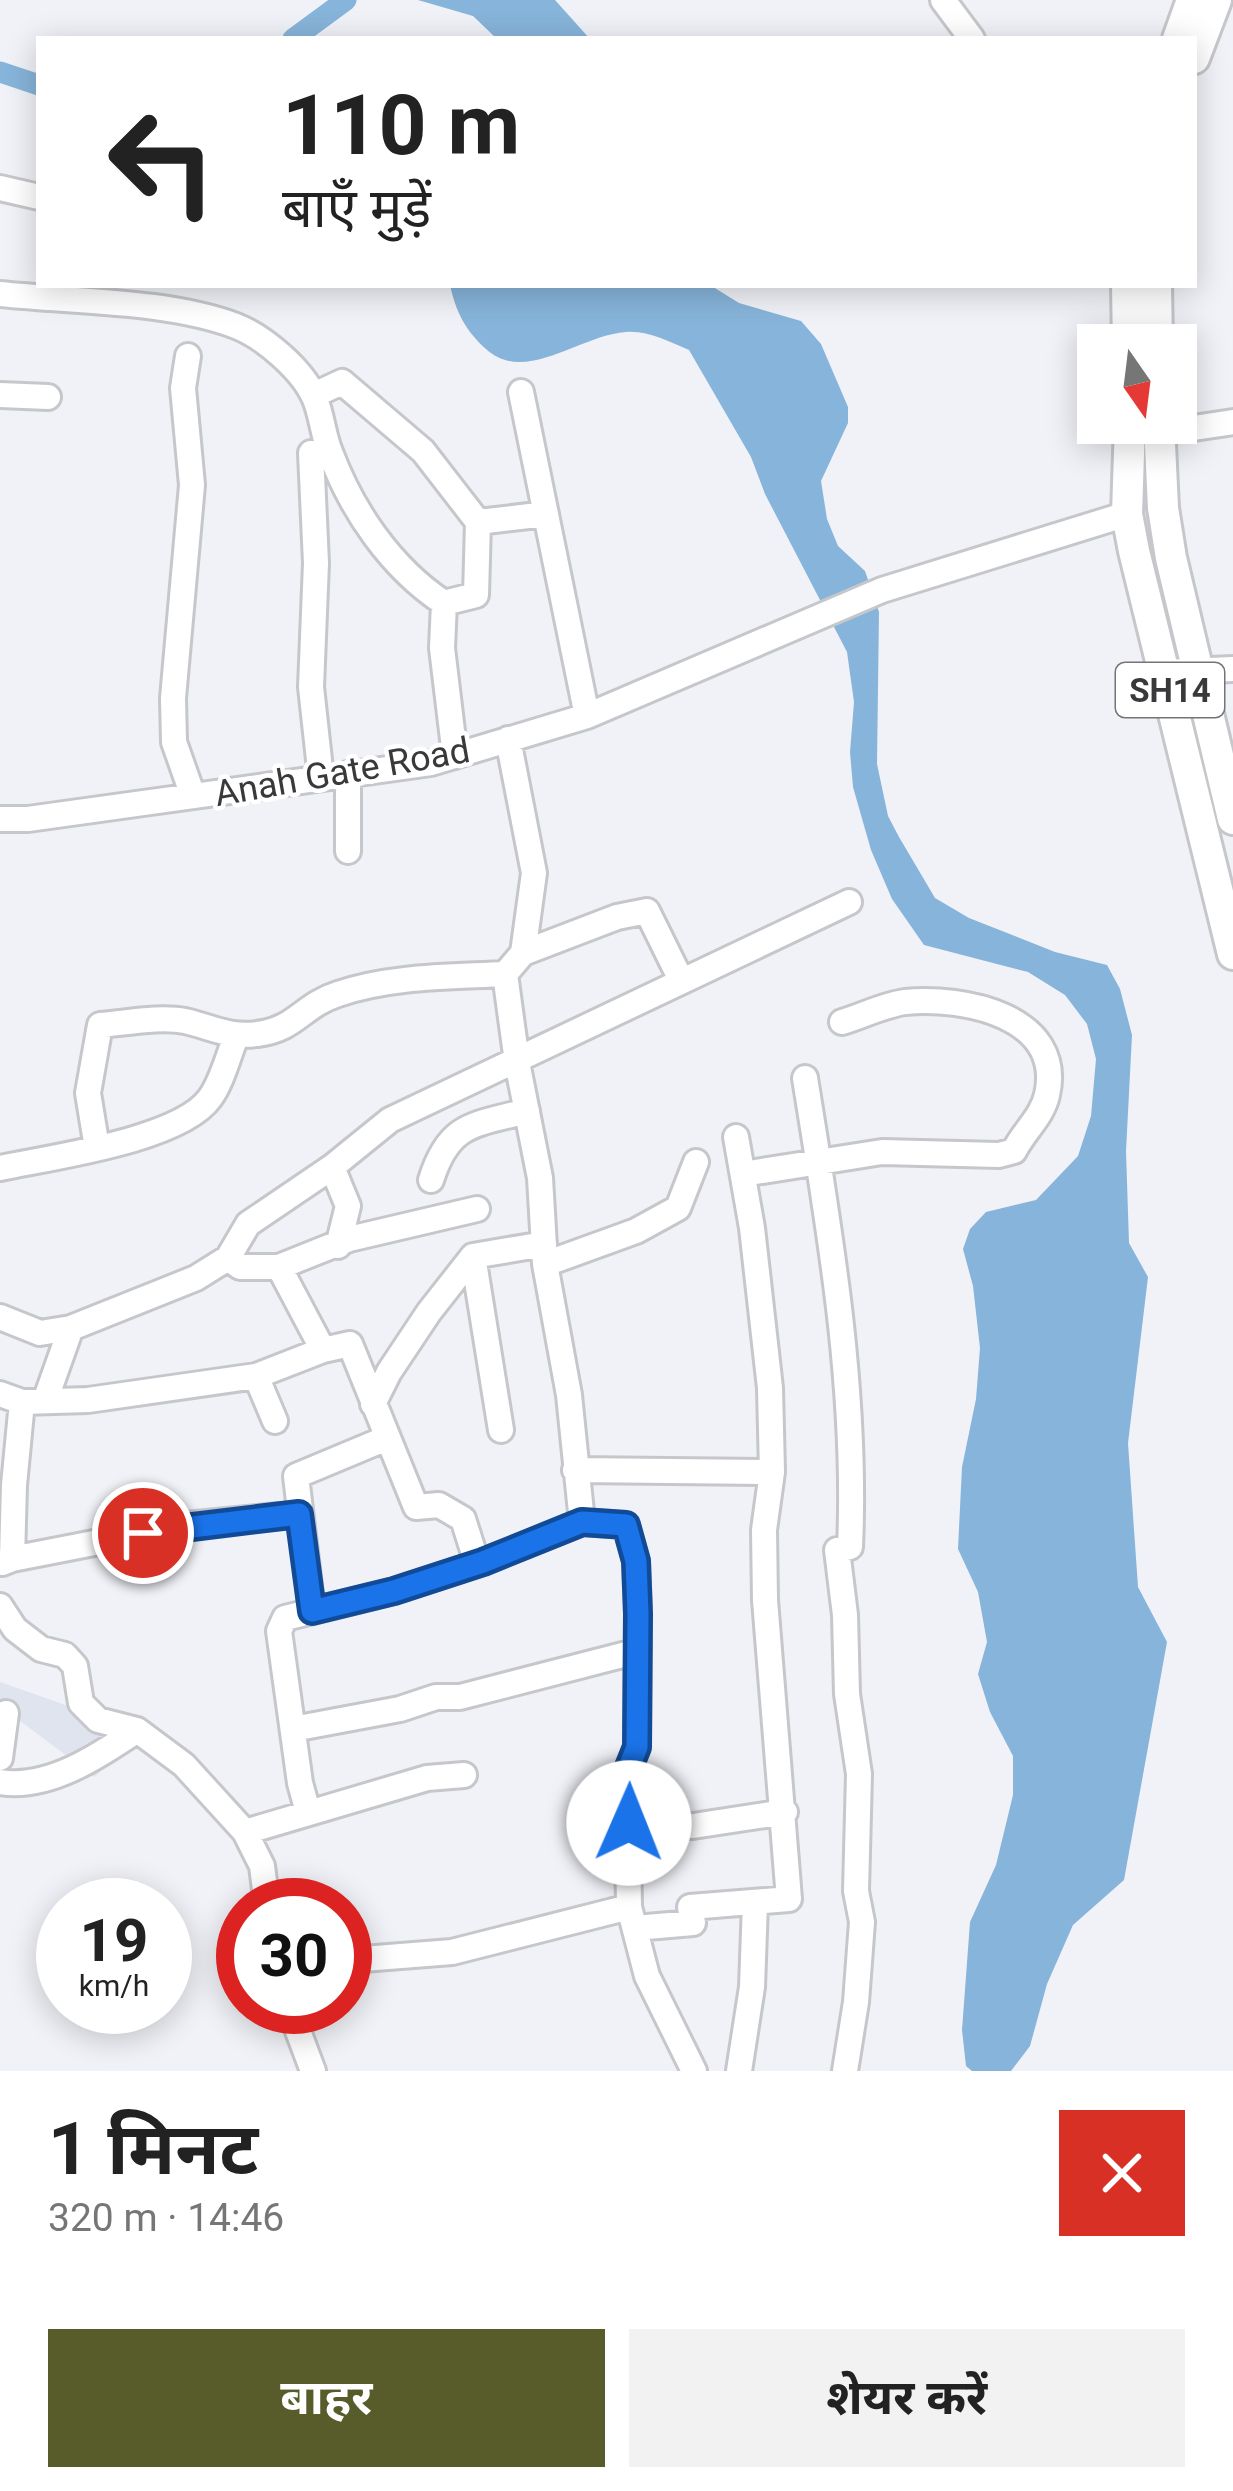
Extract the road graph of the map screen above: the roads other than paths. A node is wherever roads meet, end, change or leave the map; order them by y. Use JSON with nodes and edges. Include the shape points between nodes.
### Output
{"nodes":[{"id":1,"x":943,"y":0,"type":"edge"},
{"id":2,"x":1192,"y":0,"type":"edge"},
{"id":3,"x":1216,"y":0,"type":"edge"},
{"id":4,"x":1233,"y":5,"type":"edge"},
{"id":5,"x":970,"y":36,"type":"edge"},
{"id":6,"x":1179,"y":36,"type":"edge"},
{"id":7,"x":1197,"y":50,"type":"edge"},
{"id":8,"x":0,"y":188,"type":"edge"},
{"id":9,"x":36,"y":196,"type":"edge"},
{"id":10,"x":1127,"y":288,"type":"edge"},
{"id":11,"x":1156,"y":288,"type":"edge"},
{"id":12,"x":0,"y":294,"type":"edge"},
{"id":13,"x":1128,"y":324,"type":"edge"},
{"id":14,"x":1157,"y":324,"type":"edge"},
{"id":15,"x":188,"y":356,"type":"dead end"},
{"id":16,"x":521,"y":392,"type":"dead end"},
{"id":17,"x":0,"y":395,"type":"edge"},
{"id":18,"x":314,"y":395,"type":"junction"},
{"id":19,"x":49,"y":397,"type":"dead end"},
{"id":20,"x":1233,"y":422,"type":"edge"},
{"id":21,"x":1197,"y":424,"type":"edge"},
{"id":22,"x":1138,"y":444,"type":"edge"},
{"id":23,"x":1152,"y":444,"type":"edge"},
{"id":24,"x":330,"y":452,"type":"junction"},
{"id":25,"x":1162,"y":472,"type":"junction"},
{"id":26,"x":1128,"y":473,"type":"junction"},
{"id":27,"x":546,"y":514,"type":"junction"},
{"id":28,"x":1165,"y":518,"type":"junction"},
{"id":29,"x":1128,"y":519,"type":"junction"},
{"id":30,"x":478,"y":522,"type":"junction"},
{"id":31,"x":444,"y":603,"type":"junction"},
{"id":32,"x":1233,"y":669,"type":"edge"},
{"id":33,"x":1199,"y":670,"type":"junction"},
{"id":34,"x":1165,"y":672,"type":"junction"},
{"id":35,"x":587,"y":716,"type":"junction"},
{"id":36,"x":508,"y":740,"type":"junction"},
{"id":37,"x":455,"y":755,"type":"junction"},
{"id":38,"x":348,"y":774,"type":"junction"},
{"id":39,"x":321,"y":778,"type":"junction"},
{"id":40,"x":193,"y":796,"type":"junction"},
{"id":41,"x":0,"y":819,"type":"edge"},
{"id":42,"x":1233,"y":819,"type":"edge"},
{"id":43,"x":348,"y":851,"type":"dead end"},
{"id":44,"x":849,"y":902,"type":"dead end"},
{"id":45,"x":524,"y":953,"type":"junction"},
{"id":46,"x":1233,"y":954,"type":"edge"},
{"id":47,"x":505,"y":974,"type":"junction"},
{"id":48,"x":681,"y":980,"type":"junction"},
{"id":49,"x":842,"y":1022,"type":"dead end"},
{"id":50,"x":236,"y":1037,"type":"junction"},
{"id":51,"x":517,"y":1062,"type":"junction"},
{"id":52,"x":805,"y":1078,"type":"dead end"},
{"id":53,"x":527,"y":1111,"type":"junction"},
{"id":54,"x":736,"y":1137,"type":"dead end"},
{"id":55,"x":97,"y":1148,"type":"junction"},
{"id":56,"x":819,"y":1160,"type":"junction"},
{"id":57,"x":696,"y":1162,"type":"dead end"},
{"id":58,"x":332,"y":1167,"type":"junction"},
{"id":59,"x":0,"y":1168,"type":"edge"},
{"id":60,"x":742,"y":1174,"type":"junction"},
{"id":61,"x":431,"y":1180,"type":"dead end"},
{"id":62,"x":477,"y":1209,"type":"dead end"},
{"id":63,"x":338,"y":1246,"type":"junction"},
{"id":64,"x":545,"y":1254,"type":"junction"},
{"id":65,"x":473,"y":1256,"type":"junction"},
{"id":66,"x":228,"y":1258,"type":"junction"},
{"id":67,"x":279,"y":1267,"type":"junction"},
{"id":68,"x":0,"y":1318,"type":"edge"},
{"id":69,"x":70,"y":1328,"type":"junction"},
{"id":70,"x":323,"y":1350,"type":"junction"},
{"id":71,"x":256,"y":1376,"type":"junction"},
{"id":72,"x":22,"y":1399,"type":"edge"},
{"id":73,"x":373,"y":1404,"type":"junction"},
{"id":74,"x":275,"y":1421,"type":"dead end"},
{"id":75,"x":501,"y":1430,"type":"dead end"},
{"id":76,"x":387,"y":1438,"type":"junction"},
{"id":77,"x":575,"y":1470,"type":"junction"},
{"id":78,"x":772,"y":1472,"type":"junction"},
{"id":79,"x":299,"y":1514,"type":"junction"},
{"id":80,"x":582,"y":1522,"type":"junction"},
{"id":81,"x":6,"y":1561,"type":"edge"},
{"id":82,"x":477,"y":1563,"type":"junction"},
{"id":83,"x":0,"y":1606,"type":"edge"},
{"id":84,"x":312,"y":1611,"type":"junction"},
{"id":85,"x":638,"y":1651,"type":"junction"},
{"id":86,"x":6,"y":1713,"type":"dead end"},
{"id":87,"x":136,"y":1730,"type":"junction"},
{"id":88,"x":293,"y":1730,"type":"junction"},
{"id":89,"x":0,"y":1758,"type":"edge"},
{"id":90,"x":464,"y":1775,"type":"dead end"},
{"id":91,"x":0,"y":1782,"type":"edge"},
{"id":92,"x":308,"y":1812,"type":"junction"},
{"id":93,"x":784,"y":1812,"type":"junction"},
{"id":94,"x":629,"y":1823,"type":"junction"},
{"id":95,"x":245,"y":1832,"type":"junction"},
{"id":96,"x":264,"y":1878,"type":"edge"},
{"id":97,"x":755,"y":1903,"type":"junction"},
{"id":98,"x":632,"y":1918,"type":"junction"},
{"id":99,"x":372,"y":1958,"type":"edge"},
{"id":100,"x":303,"y":2034,"type":"edge"},
{"id":101,"x":313,"y":2071,"type":"edge"},
{"id":102,"x":694,"y":2071,"type":"edge"},
{"id":103,"x":740,"y":2071,"type":"edge"},
{"id":104,"x":845,"y":2071,"type":"edge"}],
"edges":[{"from":1,"to":5,"type":"street"},
{"from":2,"to":6,"type":"main road"},
{"from":3,"to":4,"type":"street"},
{"from":3,"to":7,"type":"main road"},
{"from":8,"to":9,"type":"street"},
{"from":10,"to":13,"type":"main road"},
{"from":11,"to":14,"type":"main road"},
{"from":12,"to":18,"type":"street","via":[[236,326],[271,344]]},
{"from":15,"to":40,"type":"street","via":[[192,485],[172,698],[174,742]]},
{"from":16,"to":27,"type":"street"},
{"from":17,"to":19,"type":"street"},
{"from":18,"to":24,"type":"street"},
{"from":18,"to":30,"type":"street","via":[[342,382],[423,451]]},
{"from":20,"to":21,"type":"street"},
{"from":22,"to":26,"type":"main road","number":"SH14"},
{"from":23,"to":25,"type":"main road","number":"SH14"},
{"from":24,"to":31,"type":"street","via":[[389,555]]},
{"from":24,"to":39,"type":"street","via":[[311,453],[310,687]]},
{"from":25,"to":26,"type":"main road","via":[[1144,456]]},
{"from":25,"to":28,"type":"main road","number":"SH14"},
{"from":26,"to":29,"type":"main road","number":"SH14"},
{"from":27,"to":30,"type":"street"},
{"from":27,"to":35,"type":"street"},
{"from":28,"to":29,"type":"main road","via":[[1150,539],[1138,538]]},
{"from":28,"to":33,"type":"main road","number":"SH14"},
{"from":29,"to":34,"type":"main road","number":"SH14"},
{"from":29,"to":35,"type":"street","name":"Anah Gate Road","via":[[882,590]]},
{"from":30,"to":31,"type":"street","via":[[476,596]]},
{"from":31,"to":37,"type":"street"},
{"from":32,"to":33,"type":"street"},
{"from":33,"to":34,"type":"street"},
{"from":33,"to":42,"type":"main road","number":"SH14"},
{"from":34,"to":46,"type":"main road","number":"SH14"},
{"from":35,"to":36,"type":"street","name":"Anah Gate Road"},
{"from":36,"to":37,"type":"street","name":"Anah Gate Road"},
{"from":36,"to":45,"type":"street","via":[[534,873]]},
{"from":37,"to":38,"type":"street","name":"Anah Gate Road"},
{"from":38,"to":39,"type":"street","name":"Anah Gate Road"},
{"from":38,"to":43,"type":"street"},
{"from":39,"to":40,"type":"street","name":"Anah Gate Road"},
{"from":40,"to":41,"type":"street","name":"Anah Gate Road"},
{"from":44,"to":48,"type":"street"},
{"from":45,"to":47,"type":"street"},
{"from":45,"to":48,"type":"street","via":[[647,911]]},
{"from":47,"to":50,"type":"street","via":[[342,992],[308,1005],[283,1030]]},
{"from":47,"to":51,"type":"street"},
{"from":48,"to":51,"type":"street"},
{"from":49,"to":56,"type":"street","via":[[902,1002],[1003,1013],[1034,1036],[1047,1060],[1048,1089],[1015,1151]]},
{"from":50,"to":55,"type":"street","via":[[211,1098],[181,1124]]},
{"from":50,"to":55,"type":"street","via":[[180,1020],[100,1024],[88,1093]]},
{"from":51,"to":53,"type":"street"},
{"from":51,"to":58,"type":"street","via":[[390,1120]]},
{"from":52,"to":56,"type":"street"},
{"from":53,"to":61,"type":"street","via":[[453,1134]]},
{"from":53,"to":64,"type":"street"},
{"from":54,"to":60,"type":"street"},
{"from":55,"to":59,"type":"street"},
{"from":56,"to":60,"type":"street"},
{"from":56,"to":104,"type":"street","via":[[854,1466],[850,1547],[837,1550],[859,1774],[862,1922]]},
{"from":57,"to":64,"type":"street","via":[[678,1208],[636,1231]]},
{"from":58,"to":63,"type":"street","via":[[348,1207]]},
{"from":58,"to":66,"type":"street","via":[[248,1224]]},
{"from":60,"to":78,"type":"street","via":[[770,1388]]},
{"from":62,"to":63,"type":"street"},
{"from":63,"to":67,"type":"street"},
{"from":64,"to":65,"type":"street"},
{"from":64,"to":77,"type":"street"},
{"from":65,"to":73,"type":"street"},
{"from":65,"to":75,"type":"street"},
{"from":66,"to":67,"type":"street","via":[[239,1267]]},
{"from":66,"to":69,"type":"street","via":[[149,1300]]},
{"from":67,"to":70,"type":"street"},
{"from":68,"to":69,"type":"street","via":[[40,1333]]},
{"from":69,"to":72,"type":"street"},
{"from":70,"to":71,"type":"street"},
{"from":70,"to":73,"type":"street","via":[[350,1344]]},
{"from":71,"to":72,"type":"street","via":[[88,1400]]},
{"from":71,"to":74,"type":"street"},
{"from":72,"to":81,"type":"street"},
{"from":73,"to":76,"type":"street"},
{"from":76,"to":79,"type":"street","via":[[296,1476]]},
{"from":76,"to":82,"type":"street","via":[[416,1507],[439,1505],[464,1519]]},
{"from":77,"to":78,"type":"street"},
{"from":77,"to":80,"type":"street"},
{"from":78,"to":93,"type":"street","via":[[765,1600]]},
{"from":79,"to":81,"type":"street","via":[[187,1525]]},
{"from":79,"to":84,"type":"street"},
{"from":80,"to":82,"type":"street"},
{"from":80,"to":85,"type":"street","via":[[626,1525],[636,1561]]},
{"from":82,"to":84,"type":"street"},
{"from":83,"to":87,"type":"street","via":[[15,1629],[75,1666],[81,1703],[98,1720]]},
{"from":84,"to":88,"type":"street","via":[[285,1618],[279,1631]]},
{"from":85,"to":88,"type":"street"},
{"from":85,"to":94,"type":"street"},
{"from":86,"to":89,"type":"street"},
{"from":87,"to":91,"type":"street","via":[[85,1766]]},
{"from":87,"to":95,"type":"street","via":[[184,1765]]},
{"from":88,"to":92,"type":"street"},
{"from":90,"to":92,"type":"street"},
{"from":92,"to":95,"type":"street"},
{"from":93,"to":94,"type":"street","via":[[693,1826]]},
{"from":93,"to":97,"type":"street","via":[[789,1899]]},
{"from":94,"to":98,"type":"street"},
{"from":95,"to":96,"type":"street"},
{"from":97,"to":98,"type":"street","via":[[690,1907],[693,1923]]},
{"from":97,"to":103,"type":"street"},
{"from":98,"to":99,"type":"street","via":[[452,1952]]},
{"from":98,"to":102,"type":"street","via":[[647,1976]]},
{"from":100,"to":101,"type":"street"}]}
